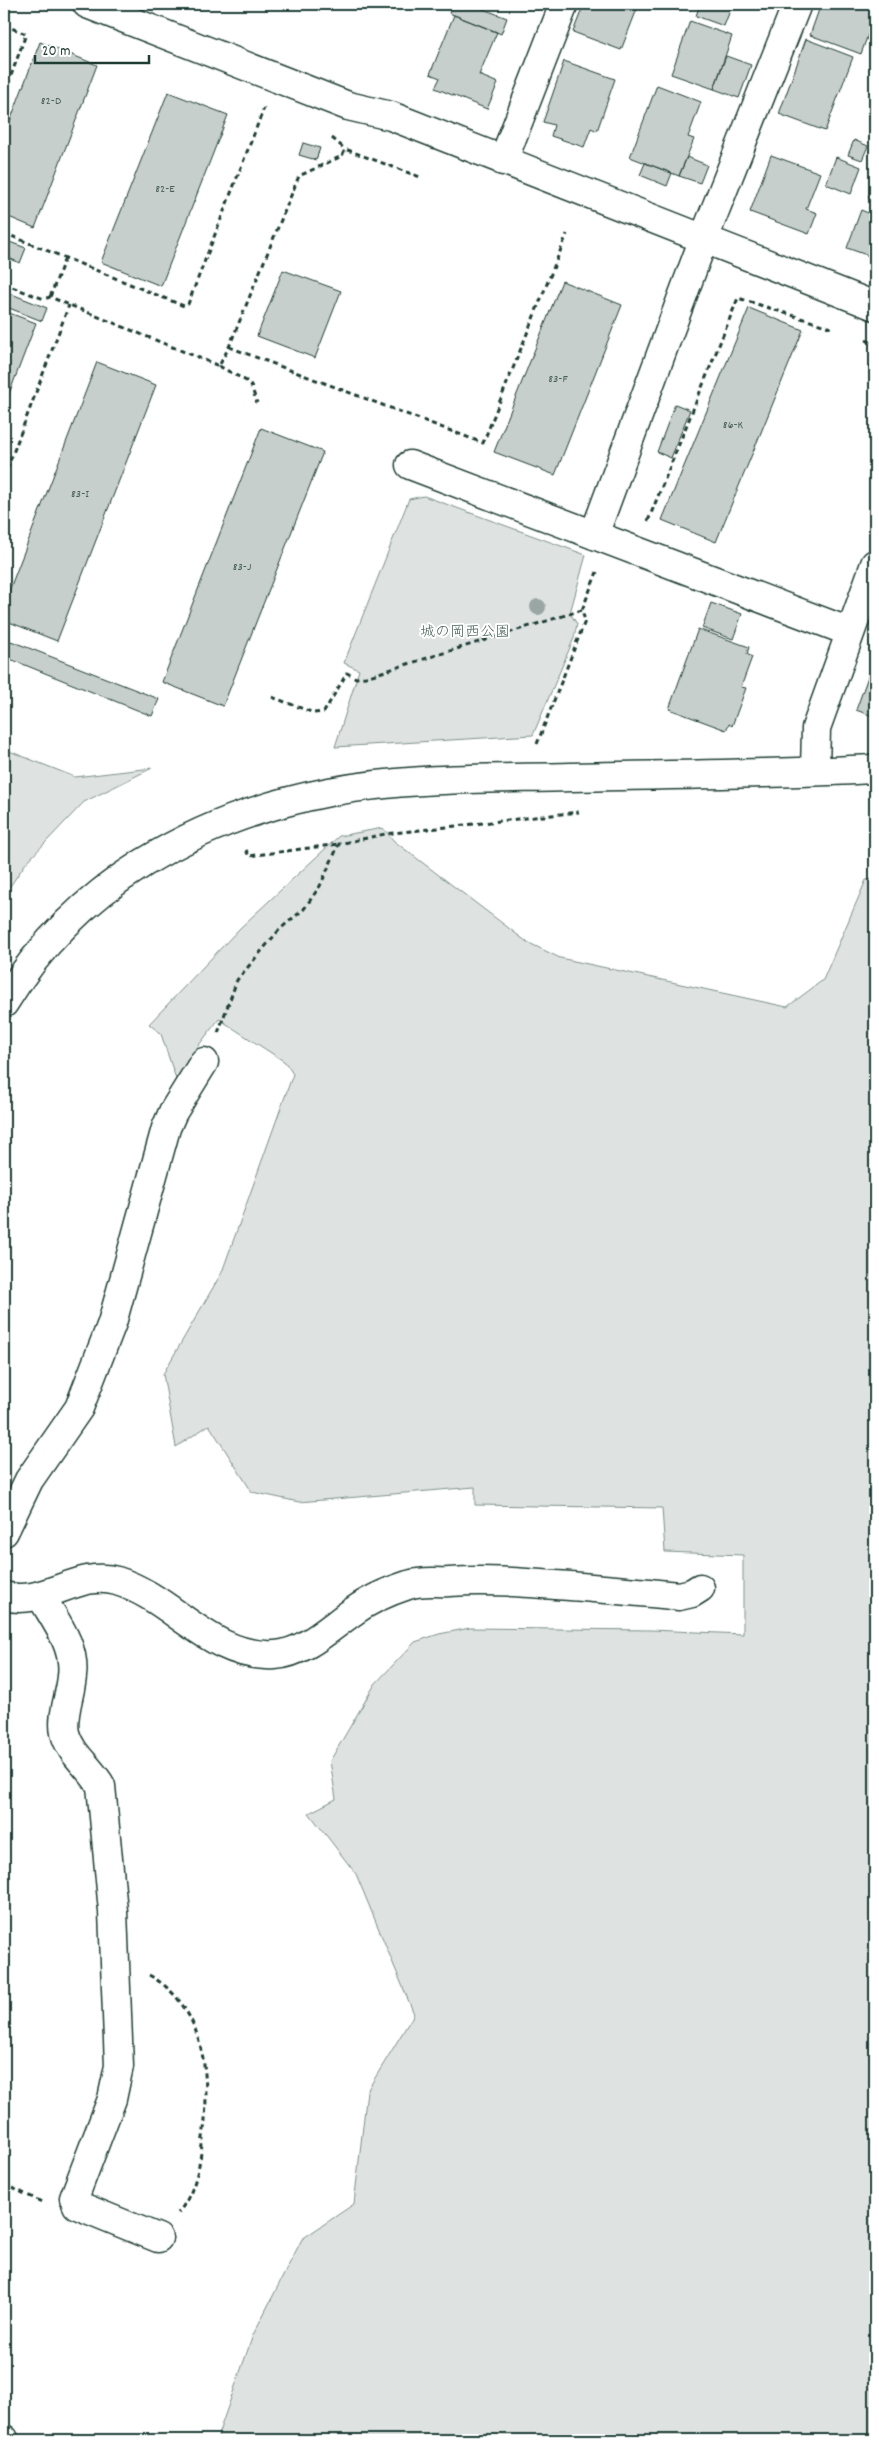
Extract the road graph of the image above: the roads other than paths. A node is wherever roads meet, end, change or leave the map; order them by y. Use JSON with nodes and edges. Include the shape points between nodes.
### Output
{"nodes":[{"id":1,"x":87,"y":4,"type":"edge"},
{"id":2,"x":564,"y":4,"type":"edge"},
{"id":3,"x":797,"y":4,"type":"edge"},
{"id":4,"x":503,"y":160,"type":"junction"},
{"id":5,"x":704,"y":238,"type":"junction"},
{"id":6,"x":875,"y":306,"type":"edge"},
{"id":7,"x":410,"y":465,"type":"dead end"},
{"id":8,"x":594,"y":535,"type":"junction"},
{"id":9,"x":875,"y":564,"type":"edge"},
{"id":10,"x":850,"y":632,"type":"junction"},
{"id":11,"x":875,"y":769,"type":"edge"},
{"id":12,"x":816,"y":772,"type":"junction"},
{"id":13,"x":4,"y":1003,"type":"edge"},
{"id":14,"x":204,"y":1062,"type":"road end"},
{"id":15,"x":4,"y":1532,"type":"edge"},
{"id":16,"x":700,"y":1588,"type":"dead end"},
{"id":17,"x":4,"y":1596,"type":"edge"},
{"id":18,"x":41,"y":1596,"type":"junction"},
{"id":19,"x":158,"y":2238,"type":"road end"}],
"edges":[{"from":1,"to":4,"type":"street","via":[[348,106],[391,116]]},
{"from":2,"to":4,"type":"street"},
{"from":3,"to":5,"type":"street"},
{"from":4,"to":5,"type":"street"},
{"from":5,"to":6,"type":"street"},
{"from":5,"to":8,"type":"street"},
{"from":7,"to":8,"type":"street"},
{"from":8,"to":10,"type":"street"},
{"from":9,"to":10,"type":"street"},
{"from":10,"to":12,"type":"street","via":[[816,728]]},
{"from":11,"to":12,"type":"street"},
{"from":12,"to":13,"type":"street","via":[[434,780],[330,792],[274,806],[177,843],[139,864],[101,891],[45,946],[18,979]]},
{"from":14,"to":15,"type":"street","via":[[172,1112],[166,1128],[112,1323],[79,1408],[29,1480]]},
{"from":16,"to":18,"type":"street","via":[[692,1594],[679,1596],[508,1581],[433,1580],[408,1585],[375,1599],[300,1648],[278,1655],[258,1656],[220,1643],[136,1589],[117,1581],[85,1580]]},
{"from":17,"to":18,"type":"street","via":[[30,1599]]},
{"from":18,"to":19,"type":"street","via":[[70,1647],[73,1675],[64,1732],[73,1750],[101,1786],[116,1956],[119,2066],[112,2099],[74,2198],[77,2205]]}]}
